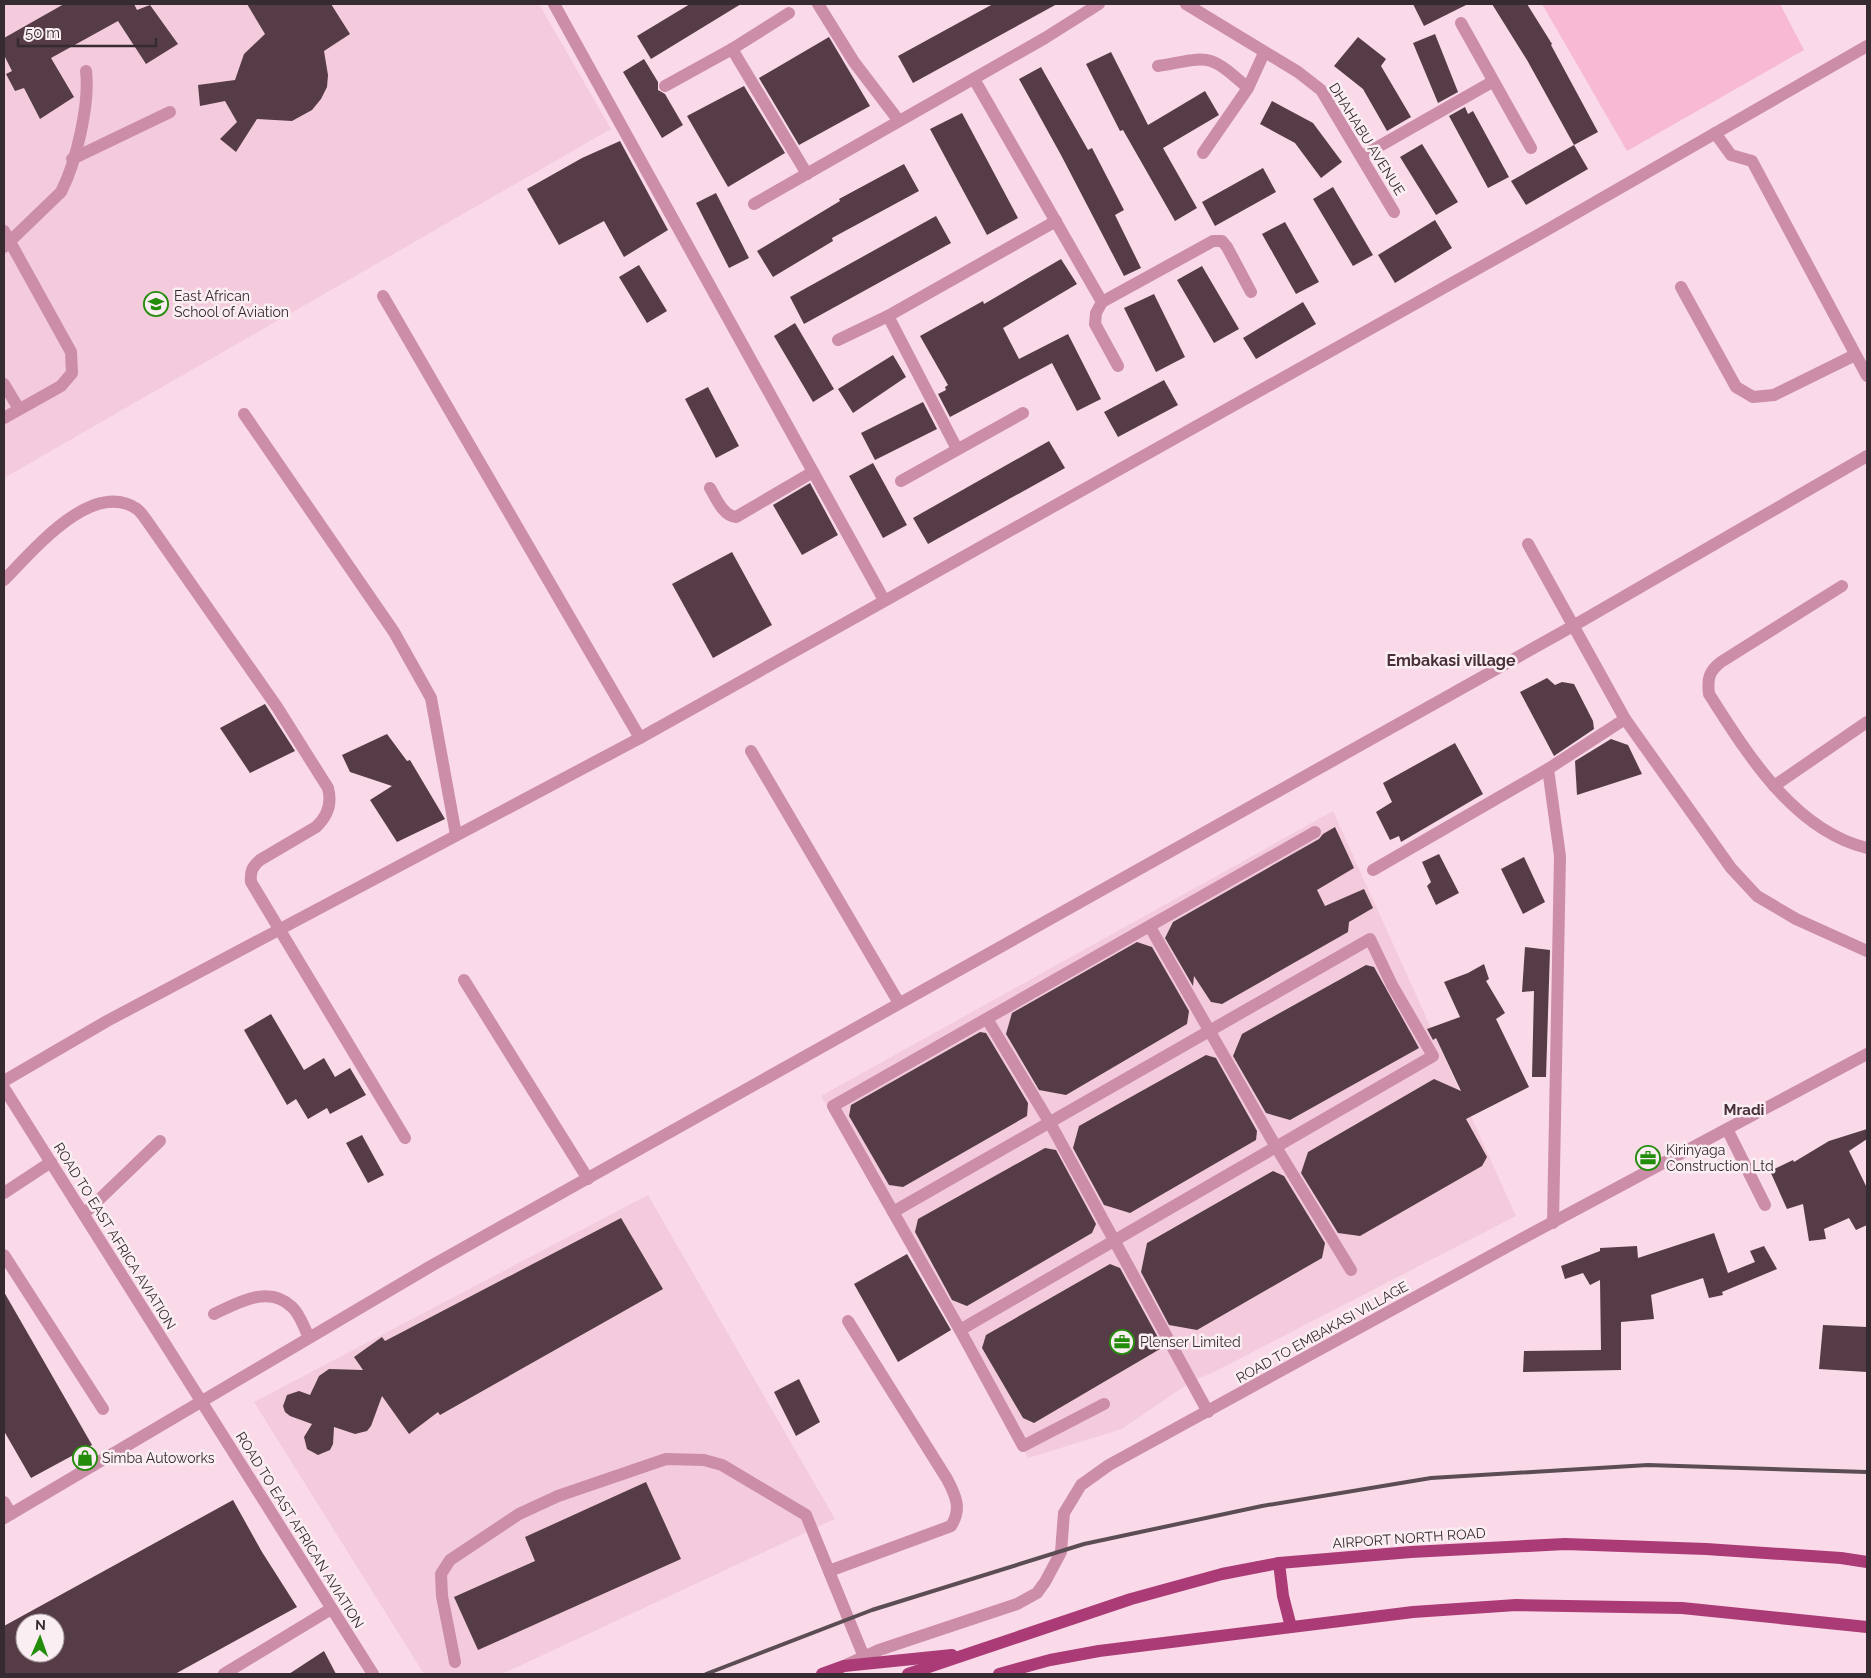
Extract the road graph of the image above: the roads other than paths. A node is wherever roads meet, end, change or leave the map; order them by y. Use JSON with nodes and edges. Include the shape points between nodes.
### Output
{"nodes":[{"id":1,"x":554,"y":4,"type":"edge"},
{"id":2,"x":818,"y":4,"type":"edge"},
{"id":3,"x":1099,"y":4,"type":"edge"},
{"id":4,"x":1186,"y":4,"type":"edge"},
{"id":5,"x":789,"y":13,"type":"dead end"},
{"id":6,"x":1461,"y":22,"type":"dead end"},
{"id":7,"x":1867,"y":46,"type":"edge"},
{"id":8,"x":732,"y":49,"type":"junction"},
{"id":9,"x":1264,"y":53,"type":"junction"},
{"id":10,"x":1158,"y":66,"type":"dead end"},
{"id":11,"x":86,"y":71,"type":"dead end"},
{"id":12,"x":974,"y":79,"type":"junction"},
{"id":13,"x":1492,"y":82,"type":"junction"},
{"id":14,"x":665,"y":86,"type":"dead end"},
{"id":15,"x":1248,"y":88,"type":"junction"},
{"id":16,"x":170,"y":112,"type":"dead end"},
{"id":17,"x":899,"y":121,"type":"junction"},
{"id":18,"x":1715,"y":133,"type":"junction"},
{"id":19,"x":1531,"y":148,"type":"dead end"},
{"id":20,"x":1203,"y":153,"type":"dead end"},
{"id":21,"x":1362,"y":156,"type":"junction"},
{"id":22,"x":72,"y":159,"type":"junction"},
{"id":23,"x":807,"y":174,"type":"junction"},
{"id":24,"x":754,"y":204,"type":"dead end"},
{"id":25,"x":1394,"y":212,"type":"dead end"},
{"id":26,"x":1056,"y":221,"type":"junction"},
{"id":27,"x":4,"y":231,"type":"edge"},
{"id":28,"x":7,"y":245,"type":"edge"},
{"id":29,"x":1681,"y":287,"type":"dead end"},
{"id":30,"x":1251,"y":292,"type":"dead end"},
{"id":31,"x":383,"y":296,"type":"dead end"},
{"id":32,"x":1102,"y":302,"type":"junction"},
{"id":33,"x":888,"y":316,"type":"junction"},
{"id":34,"x":838,"y":340,"type":"dead end"},
{"id":35,"x":1855,"y":355,"type":"junction"},
{"id":36,"x":1118,"y":366,"type":"dead end"},
{"id":37,"x":1867,"y":376,"type":"edge"},
{"id":38,"x":4,"y":384,"type":"edge"},
{"id":39,"x":19,"y":409,"type":"junction"},
{"id":40,"x":1023,"y":413,"type":"dead end"},
{"id":41,"x":244,"y":414,"type":"dead end"},
{"id":42,"x":4,"y":418,"type":"edge"},
{"id":43,"x":957,"y":449,"type":"junction"},
{"id":44,"x":1867,"y":456,"type":"edge"},
{"id":45,"x":813,"y":472,"type":"junction"},
{"id":46,"x":900,"y":481,"type":"dead end"},
{"id":47,"x":710,"y":488,"type":"dead end"},
{"id":48,"x":1528,"y":544,"type":"dead end"},
{"id":49,"x":4,"y":580,"type":"edge"},
{"id":50,"x":1842,"y":586,"type":"dead end"},
{"id":51,"x":884,"y":600,"type":"junction"},
{"id":52,"x":1573,"y":626,"type":"junction"},
{"id":53,"x":1625,"y":719,"type":"junction"},
{"id":54,"x":1867,"y":722,"type":"edge"},
{"id":55,"x":640,"y":738,"type":"junction"},
{"id":56,"x":751,"y":750,"type":"dead end"},
{"id":57,"x":1548,"y":769,"type":"junction"},
{"id":58,"x":1774,"y":786,"type":"junction"},
{"id":59,"x":1315,"y":832,"type":"dead end"},
{"id":60,"x":456,"y":835,"type":"junction"},
{"id":61,"x":1867,"y":848,"type":"edge"},
{"id":62,"x":1373,"y":870,"type":"dead end"},
{"id":63,"x":1150,"y":928,"type":"junction"},
{"id":64,"x":279,"y":929,"type":"junction"},
{"id":65,"x":1867,"y":951,"type":"edge"},
{"id":66,"x":464,"y":980,"type":"dead end"},
{"id":67,"x":900,"y":1003,"type":"junction"},
{"id":68,"x":987,"y":1019,"type":"junction"},
{"id":69,"x":1210,"y":1031,"type":"junction"},
{"id":70,"x":1867,"y":1054,"type":"edge"},
{"id":71,"x":4,"y":1081,"type":"edge"},
{"id":72,"x":4,"y":1088,"type":"edge"},
{"id":73,"x":1050,"y":1123,"type":"junction"},
{"id":74,"x":1727,"y":1130,"type":"junction"},
{"id":75,"x":405,"y":1138,"type":"dead end"},
{"id":76,"x":160,"y":1141,"type":"dead end"},
{"id":77,"x":1276,"y":1147,"type":"junction"},
{"id":78,"x":51,"y":1162,"type":"junction"},
{"id":79,"x":588,"y":1179,"type":"junction"},
{"id":80,"x":4,"y":1193,"type":"edge"},
{"id":81,"x":1765,"y":1206,"type":"dead end"},
{"id":82,"x":893,"y":1212,"type":"junction"},
{"id":83,"x":84,"y":1214,"type":"junction"},
{"id":84,"x":1552,"y":1223,"type":"junction"},
{"id":85,"x":1115,"y":1239,"type":"junction"},
{"id":86,"x":4,"y":1255,"type":"edge"},
{"id":87,"x":1351,"y":1270,"type":"dead end"},
{"id":88,"x":214,"y":1314,"type":"dead end"},
{"id":89,"x":848,"y":1322,"type":"dead end"},
{"id":90,"x":960,"y":1330,"type":"junction"},
{"id":91,"x":309,"y":1337,"type":"junction"},
{"id":92,"x":202,"y":1401,"type":"junction"},
{"id":93,"x":1104,"y":1404,"type":"dead end"},
{"id":94,"x":103,"y":1409,"type":"dead end"},
{"id":95,"x":1208,"y":1412,"type":"junction"},
{"id":96,"x":4,"y":1502,"type":"edge"},
{"id":97,"x":7,"y":1516,"type":"edge"},
{"id":98,"x":1867,"y":1562,"type":"edge"},
{"id":99,"x":1279,"y":1563,"type":"junction"},
{"id":100,"x":829,"y":1571,"type":"junction"},
{"id":101,"x":331,"y":1609,"type":"junction"},
{"id":102,"x":1867,"y":1626,"type":"edge"},
{"id":103,"x":1291,"y":1627,"type":"junction"},
{"id":104,"x":966,"y":1655,"type":"junction"},
{"id":105,"x":864,"y":1657,"type":"junction"},
{"id":106,"x":455,"y":1662,"type":"dead end"},
{"id":107,"x":844,"y":1666,"type":"junction"},
{"id":108,"x":224,"y":1674,"type":"edge"},
{"id":109,"x":373,"y":1674,"type":"edge"},
{"id":110,"x":822,"y":1674,"type":"edge"},
{"id":111,"x":908,"y":1674,"type":"edge"},
{"id":112,"x":999,"y":1674,"type":"edge"}],
"edges":[{"from":1,"to":45,"type":"street"},
{"from":2,"to":17,"type":"street","via":[[854,62]]},
{"from":3,"to":12,"type":"street"},
{"from":4,"to":9,"type":"street","name":"DHAHABU AVENUE"},
{"from":5,"to":8,"type":"street"},
{"from":6,"to":13,"type":"street"},
{"from":7,"to":18,"type":"street"},
{"from":8,"to":14,"type":"street"},
{"from":8,"to":23,"type":"street"},
{"from":9,"to":15,"type":"street"},
{"from":9,"to":21,"type":"street","name":"DHAHABU AVENUE","via":[[1298,72],[1321,90]]},
{"from":10,"to":15,"type":"street","via":[[1204,58],[1223,65]]},
{"from":11,"to":22,"type":"street","via":[[85,112]]},
{"from":12,"to":17,"type":"street"},
{"from":12,"to":26,"type":"street"},
{"from":13,"to":19,"type":"street"},
{"from":13,"to":21,"type":"street"},
{"from":15,"to":20,"type":"street"},
{"from":16,"to":22,"type":"street"},
{"from":17,"to":23,"type":"street"},
{"from":18,"to":35,"type":"street","via":[[1731,155],[1752,161]]},
{"from":18,"to":51,"type":"street"},
{"from":21,"to":25,"type":"street","name":"DHAHABU AVENUE"},
{"from":22,"to":28,"type":"street","via":[[61,192]]},
{"from":23,"to":24,"type":"street"},
{"from":26,"to":32,"type":"street"},
{"from":26,"to":33,"type":"street"},
{"from":27,"to":28,"type":"street"},
{"from":28,"to":39,"type":"street","via":[[71,352],[72,372],[61,386]]},
{"from":29,"to":35,"type":"street","via":[[1736,387],[1753,397],[1774,395]]},
{"from":30,"to":32,"type":"street","via":[[1227,247],[1222,241],[1213,240]]},
{"from":31,"to":55,"type":"street"},
{"from":32,"to":36,"type":"street","via":[[1096,313],[1096,324]]},
{"from":33,"to":34,"type":"street"},
{"from":33,"to":43,"type":"street"},
{"from":35,"to":37,"type":"street"},
{"from":38,"to":39,"type":"street"},
{"from":39,"to":42,"type":"street"},
{"from":40,"to":43,"type":"street"},
{"from":41,"to":60,"type":"street","via":[[394,632],[432,698]]},
{"from":43,"to":46,"type":"street"},
{"from":44,"to":52,"type":"street"},
{"from":45,"to":47,"type":"street","via":[[736,517],[724,511]]},
{"from":45,"to":51,"type":"street"},
{"from":48,"to":52,"type":"street"},
{"from":49,"to":64,"type":"street","via":[[62,523],[81,510],[115,502],[137,509],[147,521],[277,707],[328,788],[331,799],[323,821],[253,866],[250,874],[251,882]]},
{"from":50,"to":58,"type":"street","via":[[1722,662],[1709,675],[1709,694],[1747,753]]},
{"from":51,"to":55,"type":"street"},
{"from":52,"to":53,"type":"street"},
{"from":52,"to":67,"type":"street"},
{"from":53,"to":57,"type":"street"},
{"from":53,"to":65,"type":"street","via":[[1712,843],[1757,896],[1796,919]]},
{"from":54,"to":58,"type":"street"},
{"from":55,"to":60,"type":"street"},
{"from":56,"to":67,"type":"street"},
{"from":57,"to":62,"type":"street"},
{"from":57,"to":84,"type":"street","via":[[1560,856]]},
{"from":58,"to":61,"type":"street","via":[[1831,833]]},
{"from":59,"to":63,"type":"street"},
{"from":60,"to":64,"type":"street"},
{"from":63,"to":68,"type":"street"},
{"from":63,"to":69,"type":"street"},
{"from":64,"to":71,"type":"street","via":[[107,1020]]},
{"from":64,"to":75,"type":"street"},
{"from":66,"to":79,"type":"street"},
{"from":67,"to":79,"type":"street"},
{"from":68,"to":73,"type":"street"},
{"from":68,"to":82,"type":"street","via":[[833,1106]]},
{"from":69,"to":73,"type":"street"},
{"from":69,"to":77,"type":"street"},
{"from":69,"to":77,"type":"street","via":[[1370,939],[1433,1056]]},
{"from":70,"to":74,"type":"street","name":"ROAD TO EMBAKASI VILLAGE"},
{"from":72,"to":78,"type":"street","name":"ROAD TO EAST AFRICA AVIATION"},
{"from":73,"to":82,"type":"street"},
{"from":73,"to":85,"type":"street"},
{"from":74,"to":81,"type":"street"},
{"from":74,"to":84,"type":"street","name":"ROAD TO EMBAKASI VILLAGE"},
{"from":76,"to":83,"type":"street"},
{"from":77,"to":85,"type":"street"},
{"from":77,"to":87,"type":"street"},
{"from":78,"to":80,"type":"street"},
{"from":78,"to":83,"type":"street","name":"ROAD TO EAST AFRICA AVIATION"},
{"from":79,"to":91,"type":"street"},
{"from":82,"to":90,"type":"street"},
{"from":83,"to":92,"type":"street","name":"ROAD TO EAST AFRICA AVIATION"},
{"from":84,"to":95,"type":"street","name":"ROAD TO EMBAKASI VILLAGE"},
{"from":85,"to":90,"type":"street"},
{"from":85,"to":95,"type":"street"},
{"from":86,"to":94,"type":"street"},
{"from":88,"to":91,"type":"street","via":[[252,1296],[282,1298],[294,1308]]},
{"from":89,"to":100,"type":"street","via":[[947,1479],[956,1496],[958,1510],[951,1526]]},
{"from":90,"to":93,"type":"street","via":[[1023,1446]]},
{"from":91,"to":92,"type":"street"},
{"from":92,"to":97,"type":"street"},
{"from":92,"to":101,"type":"street","name":"ROAD TO EAST AFRICAN AVIATION"},
{"from":95,"to":105,"type":"street","name":"ROAD TO EMBAKASI VILLAGE","via":[[1109,1465],[1081,1485],[1064,1513],[1061,1552],[1037,1593],[1017,1604]]},
{"from":96,"to":97,"type":"street"},
{"from":98,"to":99,"type":"main road","name":"AIRPORT NORTH ROAD","via":[[1706,1548],[1565,1544]]},
{"from":99,"to":103,"type":"main road"},
{"from":99,"to":104,"type":"main road","name":"AIRPORT NORTH ROAD","via":[[1131,1598]]},
{"from":100,"to":105,"type":"street"},
{"from":100,"to":106,"type":"street","via":[[806,1515],[722,1464],[666,1459],[558,1496],[519,1514],[450,1560],[441,1574],[442,1596]]},
{"from":101,"to":108,"type":"street"},
{"from":101,"to":109,"type":"street","name":"ROAD TO EAST AFRICAN AVIATION"},
{"from":102,"to":103,"type":"main road","via":[[1682,1608],[1516,1605],[1413,1612]]},
{"from":103,"to":112,"type":"main road","via":[[1099,1651]]},
{"from":104,"to":107,"type":"main road","name":"AIRPORT NORTH ROAD"},
{"from":104,"to":111,"type":"main road","name":"AIRPORT NORTH ROAD"},
{"from":105,"to":107,"type":"street","name":"ROAD TO EMBAKASI VILLAGE"},
{"from":107,"to":110,"type":"main road","name":"AIRPORT NORTH ROAD"}]}
